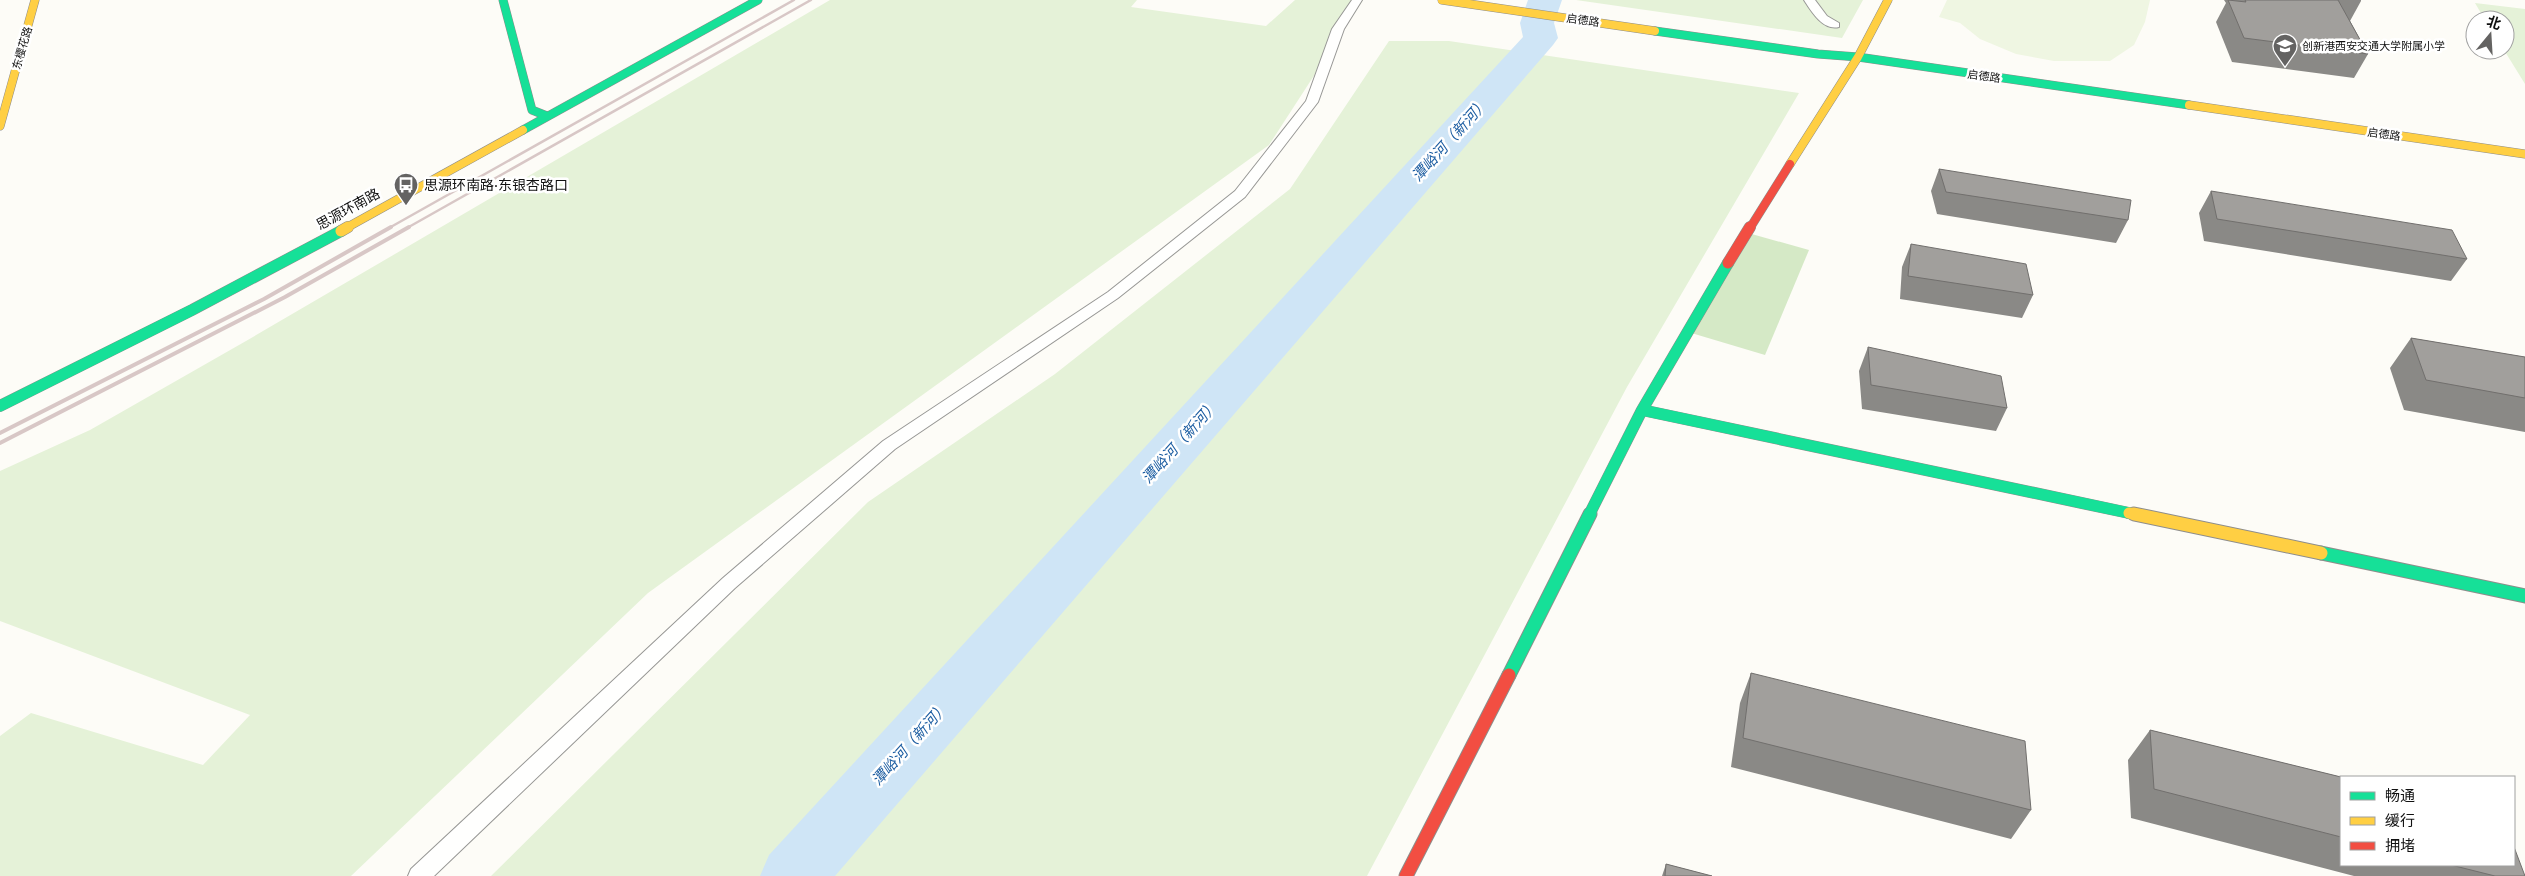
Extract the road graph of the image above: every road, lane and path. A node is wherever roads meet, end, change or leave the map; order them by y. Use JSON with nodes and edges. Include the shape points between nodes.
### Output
{"nodes":[{"id":1,"x":35,"y":0,"type":"edge"},
{"id":2,"x":503,"y":0,"type":"edge"},
{"id":3,"x":736,"y":0,"type":"edge"},
{"id":4,"x":758,"y":0,"type":"edge"},
{"id":5,"x":1357,"y":0,"type":"edge"},
{"id":6,"x":1442,"y":0,"type":"edge"},
{"id":7,"x":1809,"y":0,"type":"edge"},
{"id":8,"x":1888,"y":0,"type":"edge"},
{"id":9,"x":1835,"y":25,"type":"dead end"},
{"id":10,"x":638,"y":53,"type":"dead end"},
{"id":11,"x":1858,"y":57,"type":"junction"},
{"id":12,"x":548,"y":101,"type":"dead end"},
{"id":13,"x":528,"y":112,"type":"junction"},
{"id":14,"x":547,"y":116,"type":"junction"},
{"id":15,"x":0,"y":126,"type":"edge"},
{"id":16,"x":2525,"y":154,"type":"edge"},
{"id":17,"x":0,"y":406,"type":"edge"},
{"id":18,"x":1642,"y":410,"type":"junction"},
{"id":19,"x":2525,"y":596,"type":"edge"},
{"id":20,"x":419,"y":876,"type":"edge"},
{"id":21,"x":1406,"y":876,"type":"edge"}],
"edges":[{"from":1,"to":15,"type":"street","name":"东樱花路"},
{"from":2,"to":13,"type":"street"},
{"from":3,"to":10,"type":"street"},
{"from":4,"to":14,"type":"street","name":"思源环南路"},
{"from":5,"to":20,"type":"lane","via":[[1338,30],[1312,102],[1240,194],[1113,295],[889,445],[729,582]]},
{"from":6,"to":11,"type":"street","name":"启德路"},
{"from":7,"to":9,"type":"lane","via":[[1823,18]]},
{"from":8,"to":11,"type":"street"},
{"from":11,"to":16,"type":"street","name":"启德路"},
{"from":11,"to":18,"type":"street","via":[[1743,237]]},
{"from":12,"to":13,"type":"street"},
{"from":13,"to":14,"type":"street"},
{"from":14,"to":17,"type":"street","name":"思源环南路","via":[[228,293]]},
{"from":18,"to":19,"type":"street"},
{"from":18,"to":21,"type":"street"}]}
